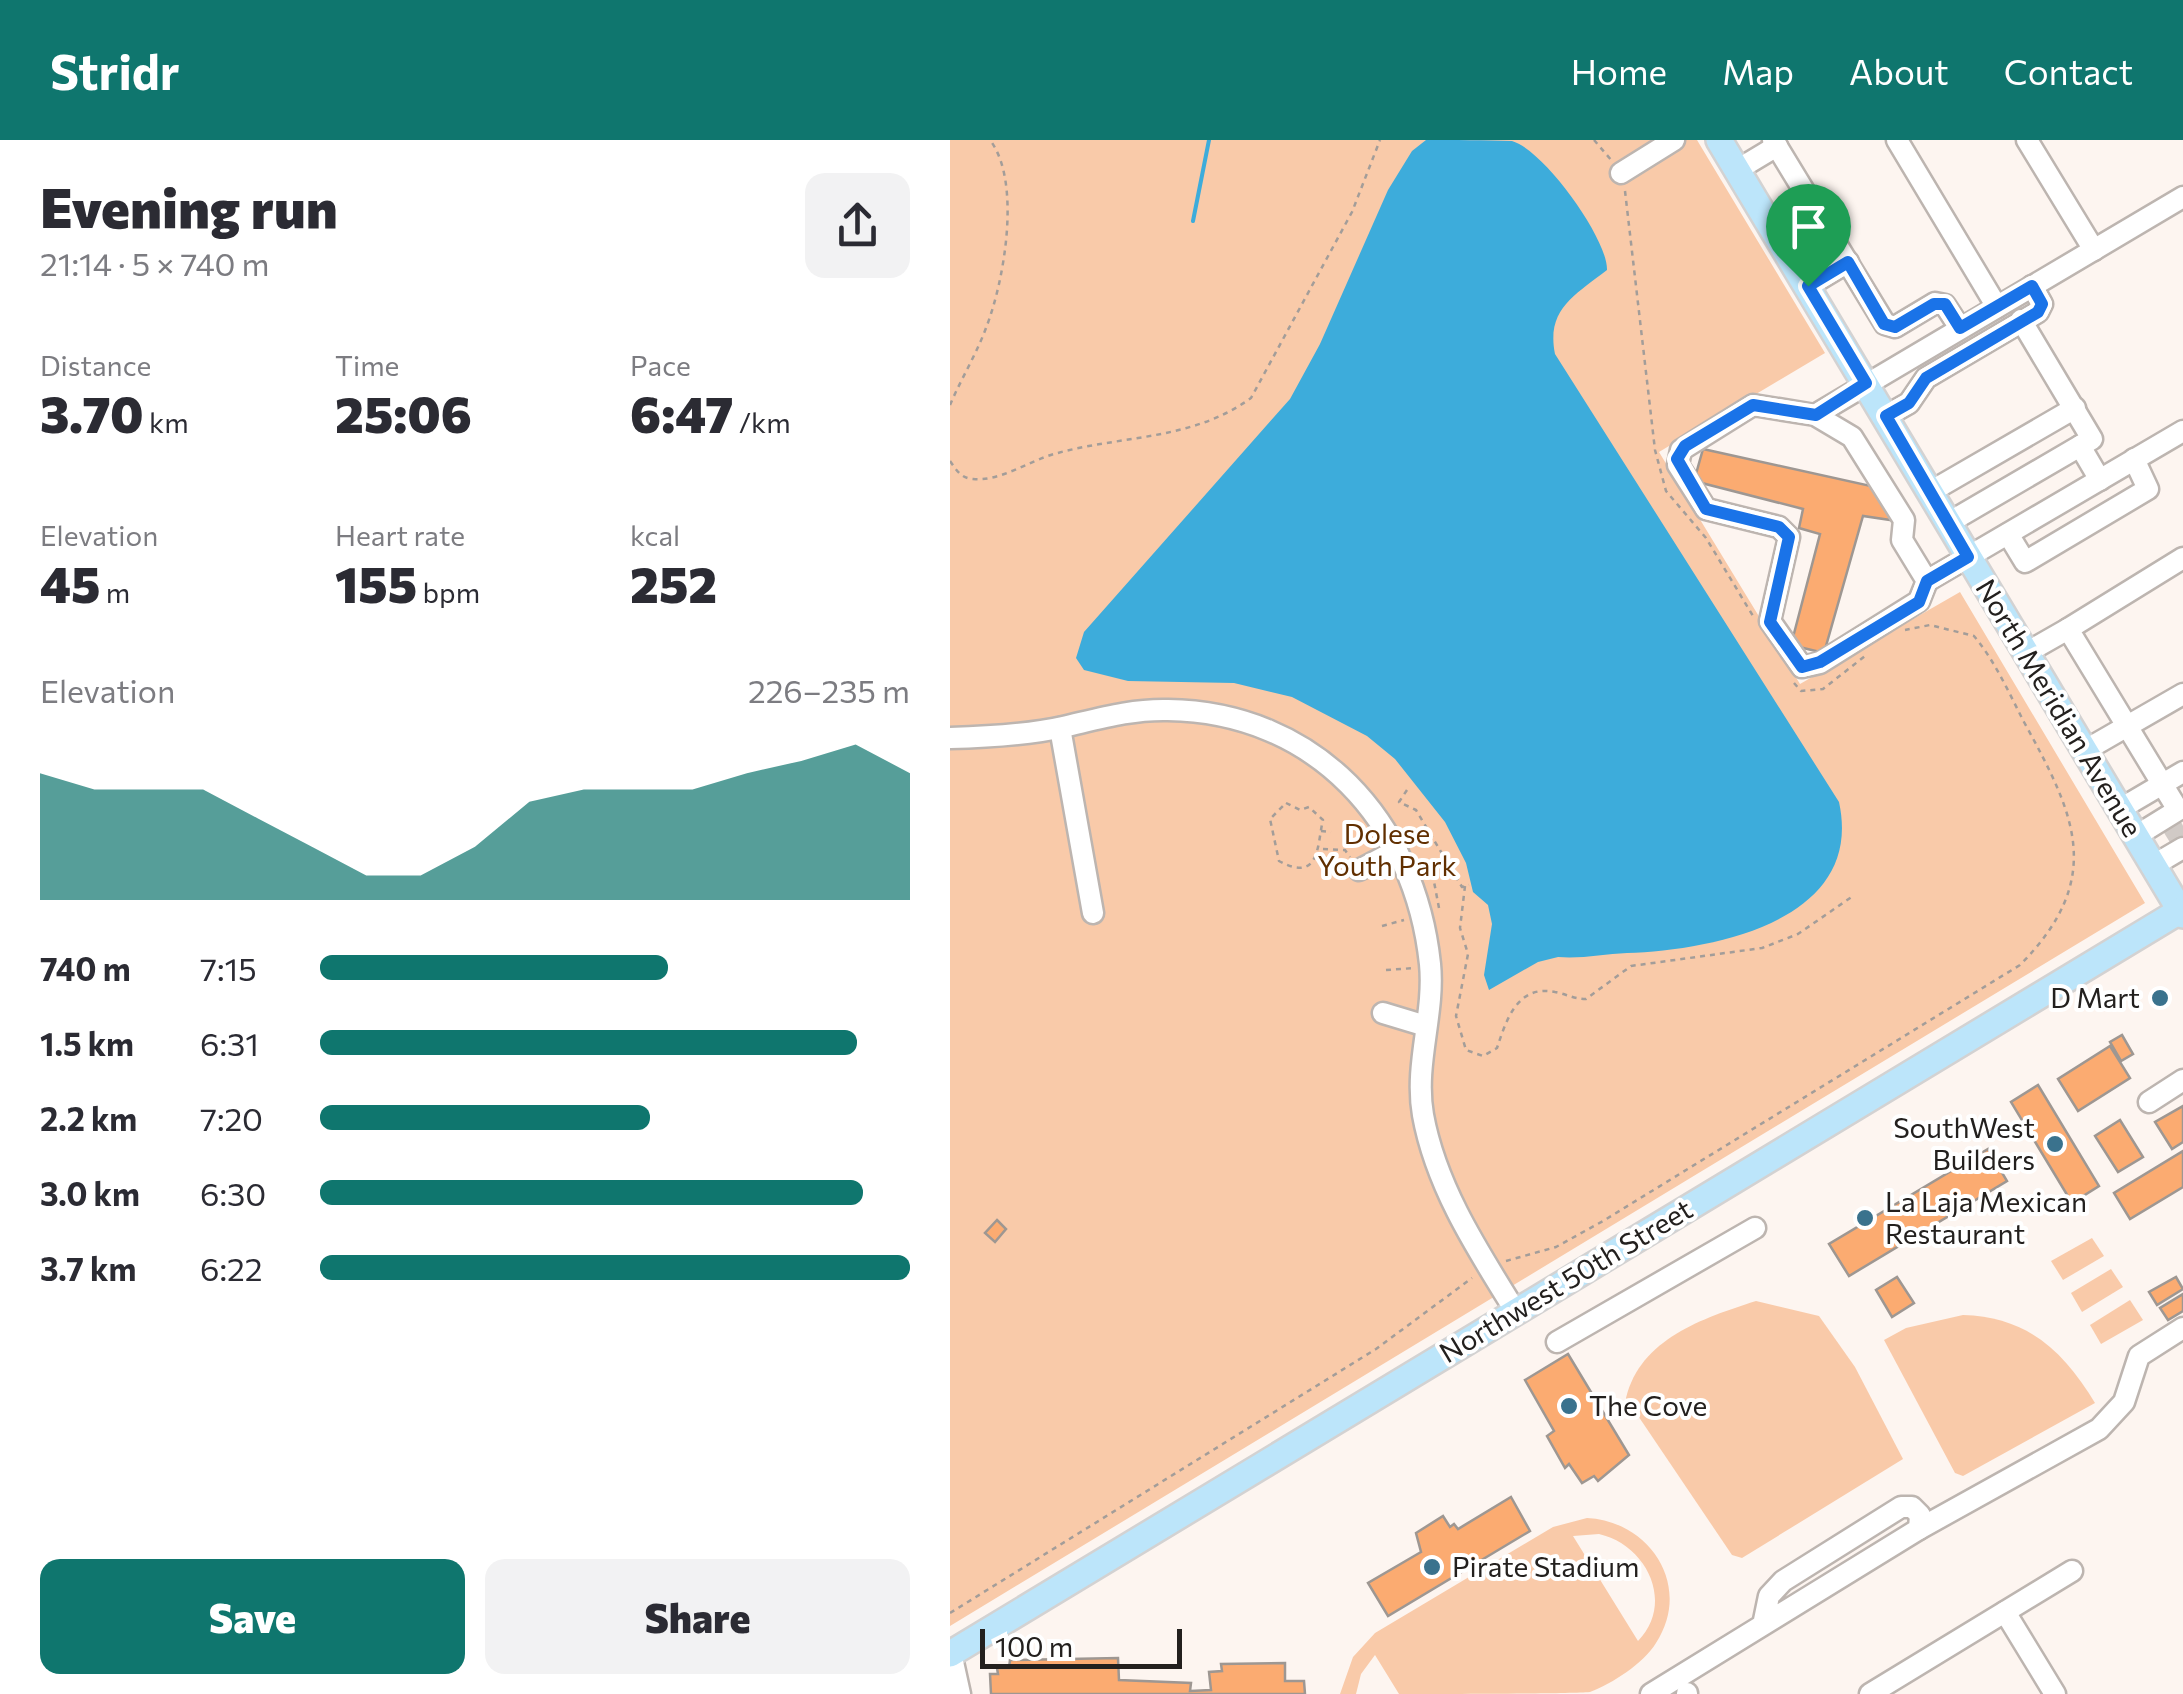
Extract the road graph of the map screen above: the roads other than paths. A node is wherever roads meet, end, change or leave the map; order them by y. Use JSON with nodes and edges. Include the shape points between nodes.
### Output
{"nodes":[{"id":1,"x":1674,"y":140,"type":"edge"},
{"id":2,"x":1719,"y":140,"type":"edge"},
{"id":3,"x":1897,"y":140,"type":"edge"},
{"id":4,"x":2027,"y":140,"type":"edge"},
{"id":5,"x":1775,"y":143,"type":"edge"},
{"id":6,"x":1737,"y":170,"type":"junction"},
{"id":7,"x":1621,"y":173,"type":"road end"},
{"id":8,"x":2183,"y":197,"type":"edge"},
{"id":9,"x":2094,"y":250,"type":"junction"},
{"id":10,"x":1848,"y":262,"type":"junction"},
{"id":11,"x":1808,"y":286,"type":"junction"},
{"id":12,"x":2032,"y":286,"type":"junction"},
{"id":13,"x":1996,"y":307,"type":"junction"},
{"id":14,"x":2020,"y":320,"type":"junction"},
{"id":15,"x":1960,"y":328,"type":"junction"},
{"id":16,"x":1866,"y":383,"type":"junction"},
{"id":17,"x":2075,"y":408,"type":"junction"},
{"id":18,"x":1816,"y":415,"type":"junction"},
{"id":19,"x":1886,"y":416,"type":"junction"},
{"id":20,"x":2183,"y":431,"type":"edge"},
{"id":21,"x":2080,"y":446,"type":"junction"},
{"id":22,"x":2134,"y":460,"type":"junction"},
{"id":23,"x":2100,"y":480,"type":"junction"},
{"id":24,"x":1930,"y":492,"type":"junction"},
{"id":25,"x":1948,"y":522,"type":"junction"},
{"id":26,"x":2008,"y":534,"type":"junction"},
{"id":27,"x":1968,"y":557,"type":"junction"},
{"id":28,"x":2183,"y":558,"type":"edge"},
{"id":29,"x":1927,"y":581,"type":"junction"},
{"id":30,"x":2068,"y":629,"type":"junction"},
{"id":31,"x":2026,"y":653,"type":"junction"},
{"id":32,"x":2183,"y":694,"type":"edge"},
{"id":33,"x":2126,"y":727,"type":"junction"},
{"id":34,"x":1060,"y":728,"type":"junction"},
{"id":35,"x":950,"y":738,"type":"edge"},
{"id":36,"x":2084,"y":751,"type":"junction"},
{"id":37,"x":2183,"y":772,"type":"edge"},
{"id":38,"x":2162,"y":784,"type":"junction"},
{"id":39,"x":2120,"y":809,"type":"junction"},
{"id":40,"x":2177,"y":829,"type":"edge"},
{"id":41,"x":2136,"y":836,"type":"junction"},
{"id":42,"x":1397,"y":850,"type":"junction"},
{"id":43,"x":2154,"y":865,"type":"junction"},
{"id":44,"x":1359,"y":870,"type":"road end"},
{"id":45,"x":2182,"y":912,"type":"edge"},
{"id":46,"x":1094,"y":913,"type":"dead end"},
{"id":47,"x":1383,"y":1013,"type":"dead end"},
{"id":48,"x":1426,"y":1026,"type":"junction"},
{"id":49,"x":2183,"y":1080,"type":"edge"},
{"id":50,"x":2149,"y":1102,"type":"dead end"},
{"id":51,"x":1755,"y":1228,"type":"dead end"},
{"id":52,"x":1516,"y":1312,"type":"junction"},
{"id":53,"x":2183,"y":1328,"type":"edge"},
{"id":54,"x":1557,"y":1342,"type":"dead end"},
{"id":55,"x":2072,"y":1571,"type":"dead end"},
{"id":56,"x":2005,"y":1612,"type":"junction"},
{"id":57,"x":951,"y":1654,"type":"edge"},
{"id":58,"x":960,"y":1694,"type":"edge"},
{"id":59,"x":1651,"y":1694,"type":"edge"},
{"id":60,"x":1870,"y":1694,"type":"edge"},
{"id":61,"x":2055,"y":1694,"type":"edge"}],
"edges":[{"from":1,"to":7,"type":"street"},
{"from":2,"to":6,"type":"main road","name":"North Meridian Avenue"},
{"from":3,"to":13,"type":"street"},
{"from":4,"to":9,"type":"street"},
{"from":5,"to":6,"type":"street"},
{"from":5,"to":10,"type":"street"},
{"from":6,"to":11,"type":"main road","name":"North Meridian Avenue"},
{"from":8,"to":9,"type":"street"},
{"from":9,"to":12,"type":"street"},
{"from":10,"to":11,"type":"street"},
{"from":10,"to":15,"type":"street","via":[[1884,324],[1895,327],[1945,304]]},
{"from":11,"to":16,"type":"main road","name":"North Meridian Avenue"},
{"from":12,"to":13,"type":"street"},
{"from":12,"to":14,"type":"street","via":[[2042,304]]},
{"from":13,"to":15,"type":"street"},
{"from":14,"to":17,"type":"street"},
{"from":14,"to":19,"type":"street","via":[[1926,378],[1909,403]]},
{"from":15,"to":16,"type":"street"},
{"from":16,"to":18,"type":"street"},
{"from":16,"to":19,"type":"main road","name":"North Meridian Avenue"},
{"from":17,"to":21,"type":"street","via":[[2092,439]]},
{"from":17,"to":24,"type":"street"},
{"from":18,"to":29,"type":"street","via":[[1852,437],[1904,520],[1902,540]]},
{"from":18,"to":29,"type":"street","via":[[1753,405],[1685,446],[1677,459],[1706,509],[1779,527],[1789,537],[1770,617],[1780,639],[1798,664],[1810,667],[1919,602]]},
{"from":19,"to":24,"type":"main road","name":"North Meridian Avenue"},
{"from":20,"to":22,"type":"street"},
{"from":21,"to":23,"type":"street"},
{"from":21,"to":25,"type":"street"},
{"from":22,"to":23,"type":"street"},
{"from":22,"to":26,"type":"street","via":[[2148,490],[2025,562]]},
{"from":23,"to":26,"type":"street"},
{"from":24,"to":25,"type":"main road","name":"North Meridian Avenue"},
{"from":25,"to":27,"type":"main road","name":"North Meridian Avenue"},
{"from":26,"to":27,"type":"street"},
{"from":27,"to":29,"type":"street"},
{"from":27,"to":31,"type":"main road","name":"North Meridian Avenue"},
{"from":28,"to":30,"type":"street"},
{"from":30,"to":31,"type":"street"},
{"from":30,"to":33,"type":"street"},
{"from":31,"to":36,"type":"main road","name":"North Meridian Avenue"},
{"from":32,"to":33,"type":"street"},
{"from":33,"to":36,"type":"street"},
{"from":33,"to":38,"type":"street"},
{"from":34,"to":35,"type":"street"},
{"from":34,"to":42,"type":"street","via":[[1109,714],[1168,710],[1278,734],[1338,772],[1366,800]]},
{"from":34,"to":46,"type":"street"},
{"from":36,"to":39,"type":"main road","name":"North Meridian Avenue"},
{"from":37,"to":38,"type":"street"},
{"from":38,"to":39,"type":"street"},
{"from":38,"to":40,"type":"street"},
{"from":39,"to":41,"type":"main road","name":"North Meridian Avenue"},
{"from":40,"to":41,"type":"street"},
{"from":40,"to":43,"type":"street"},
{"from":41,"to":43,"type":"main road","name":"North Meridian Avenue"},
{"from":42,"to":44,"type":"street"},
{"from":42,"to":48,"type":"street","via":[[1422,916],[1430,967]]},
{"from":43,"to":45,"type":"main road","name":"North Meridian Avenue"},
{"from":45,"to":52,"type":"main road","name":"Northwest 50th Street"},
{"from":47,"to":48,"type":"street"},
{"from":48,"to":52,"type":"street","via":[[1420,1070],[1429,1145],[1457,1212]]},
{"from":49,"to":50,"type":"street"},
{"from":51,"to":54,"type":"street"},
{"from":52,"to":57,"type":"main road","name":"Northwest 50th Street"},
{"from":53,"to":59,"type":"street","via":[[2140,1356],[2124,1402],[2100,1428],[1919,1529]]},
{"from":55,"to":56,"type":"street"},
{"from":56,"to":60,"type":"street"},
{"from":56,"to":61,"type":"street"},
{"from":57,"to":58,"type":"street"}]}
